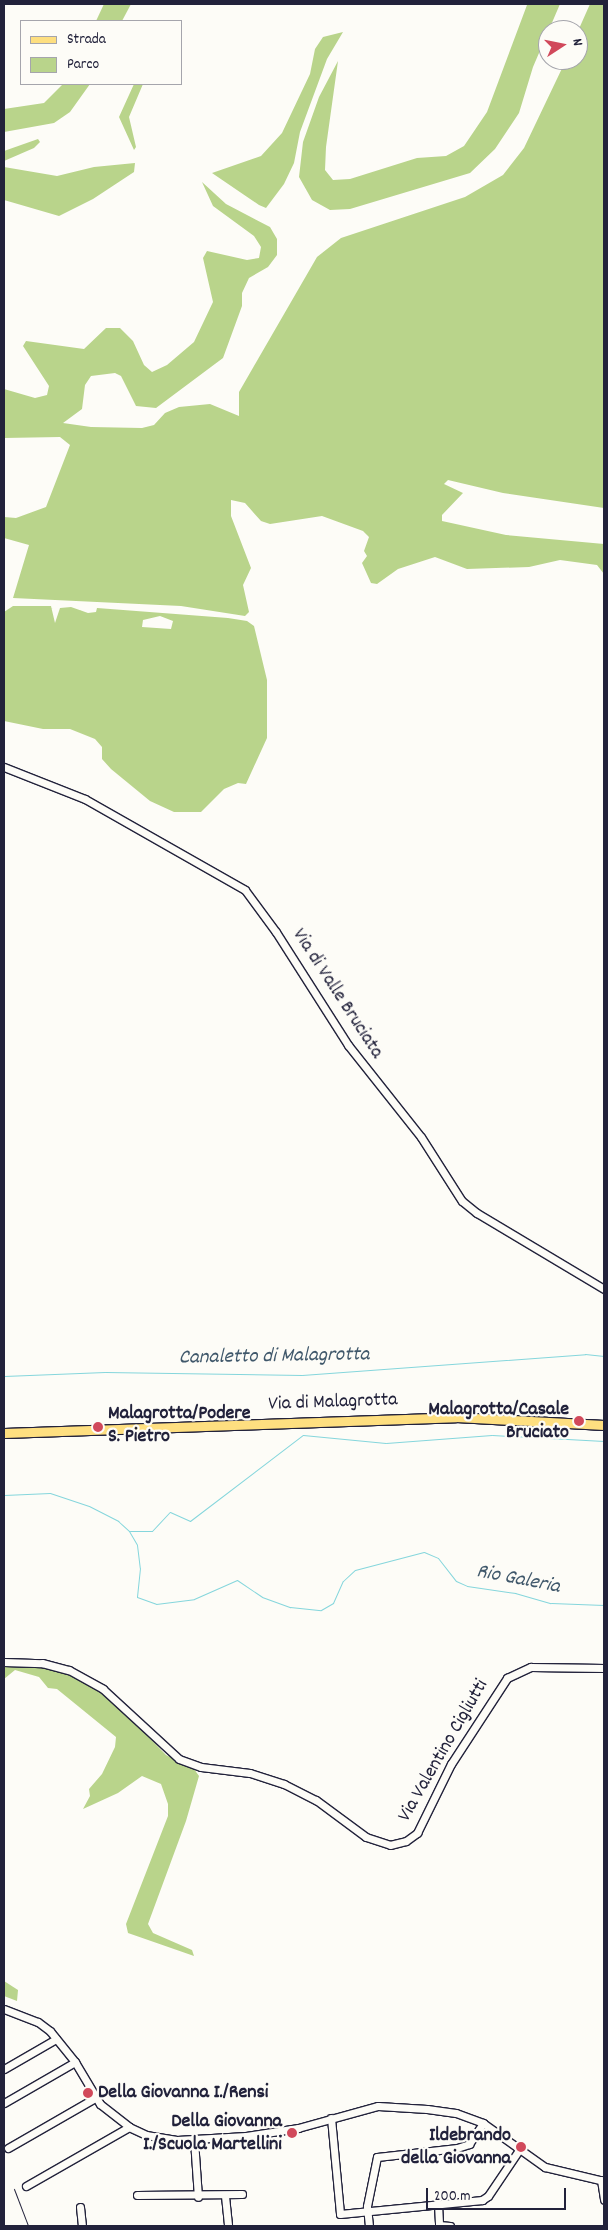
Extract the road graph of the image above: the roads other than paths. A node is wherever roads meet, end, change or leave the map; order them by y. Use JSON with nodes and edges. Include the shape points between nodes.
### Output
{"nodes":[{"id":1,"x":4,"y":767,"type":"edge"},
{"id":2,"x":604,"y":1288,"type":"edge"},
{"id":3,"x":604,"y":1425,"type":"edge"},
{"id":4,"x":4,"y":1432,"type":"edge"},
{"id":5,"x":4,"y":1662,"type":"edge"},
{"id":6,"x":604,"y":1668,"type":"edge"},
{"id":7,"x":4,"y":2011,"type":"edge"},
{"id":8,"x":56,"y":2038,"type":"junction"},
{"id":9,"x":74,"y":2062,"type":"junction"},
{"id":10,"x":4,"y":2069,"type":"edge"},
{"id":11,"x":95,"y":2098,"type":"junction"},
{"id":12,"x":4,"y":2103,"type":"edge"},
{"id":13,"x":331,"y":2118,"type":"junction"},
{"id":14,"x":483,"y":2123,"type":"junction"},
{"id":15,"x":129,"y":2127,"type":"junction"},
{"id":16,"x":194,"y":2140,"type":"junction"},
{"id":17,"x":8,"y":2148,"type":"dead end"},
{"id":18,"x":520,"y":2150,"type":"junction"},
{"id":19,"x":603,"y":2180,"type":"edge"},
{"id":20,"x":26,"y":2186,"type":"dead end"},
{"id":21,"x":138,"y":2194,"type":"dead end"},
{"id":22,"x":242,"y":2194,"type":"dead end"},
{"id":23,"x":225,"y":2196,"type":"junction"},
{"id":24,"x":198,"y":2197,"type":"junction"},
{"id":25,"x":604,"y":2200,"type":"edge"},
{"id":26,"x":438,"y":2204,"type":"junction"},
{"id":27,"x":80,"y":2207,"type":"dead end"},
{"id":28,"x":367,"y":2212,"type":"junction"},
{"id":29,"x":439,"y":2225,"type":"edge"},
{"id":30,"x":82,"y":2226,"type":"edge"},
{"id":31,"x":228,"y":2226,"type":"edge"},
{"id":32,"x":369,"y":2226,"type":"edge"},
{"id":33,"x":450,"y":2226,"type":"edge"}],
"edges":[{"from":1,"to":2,"type":"street","name":"Via di Valle Bruciata","via":[[85,799],[245,890],[276,932],[348,1045],[421,1137],[462,1201]]},
{"from":3,"to":4,"type":"main road","name":"Via di Malagrotta","via":[[472,1417]]},
{"from":5,"to":6,"type":"street","name":"Via Valentino Cigliutti","via":[[56,1665],[75,1673],[103,1689],[159,1744],[184,1762],[250,1773],[284,1784],[316,1800],[366,1837],[390,1845],[404,1842],[417,1833],[451,1764],[507,1678],[531,1668]]},
{"from":7,"to":8,"type":"street","via":[[38,2022]]},
{"from":8,"to":9,"type":"street"},
{"from":8,"to":10,"type":"street"},
{"from":9,"to":11,"type":"street"},
{"from":9,"to":12,"type":"street"},
{"from":11,"to":15,"type":"street"},
{"from":11,"to":17,"type":"street"},
{"from":13,"to":14,"type":"street","via":[[378,2106],[442,2110]]},
{"from":13,"to":16,"type":"street","via":[[298,2128]]},
{"from":13,"to":28,"type":"street","via":[[339,2213]]},
{"from":14,"to":18,"type":"street"},
{"from":14,"to":28,"type":"street","via":[[469,2144],[457,2148],[377,2157]]},
{"from":15,"to":16,"type":"street","via":[[164,2139]]},
{"from":15,"to":20,"type":"street"},
{"from":16,"to":24,"type":"street"},
{"from":18,"to":19,"type":"street","via":[[545,2167]]},
{"from":18,"to":26,"type":"street","via":[[485,2198]]},
{"from":19,"to":25,"type":"street"},
{"from":21,"to":24,"type":"street"},
{"from":22,"to":23,"type":"street"},
{"from":23,"to":24,"type":"street"},
{"from":23,"to":31,"type":"street"},
{"from":26,"to":28,"type":"street"},
{"from":26,"to":29,"type":"street"},
{"from":27,"to":30,"type":"street"},
{"from":28,"to":32,"type":"street"},
{"from":29,"to":33,"type":"street"}]}
